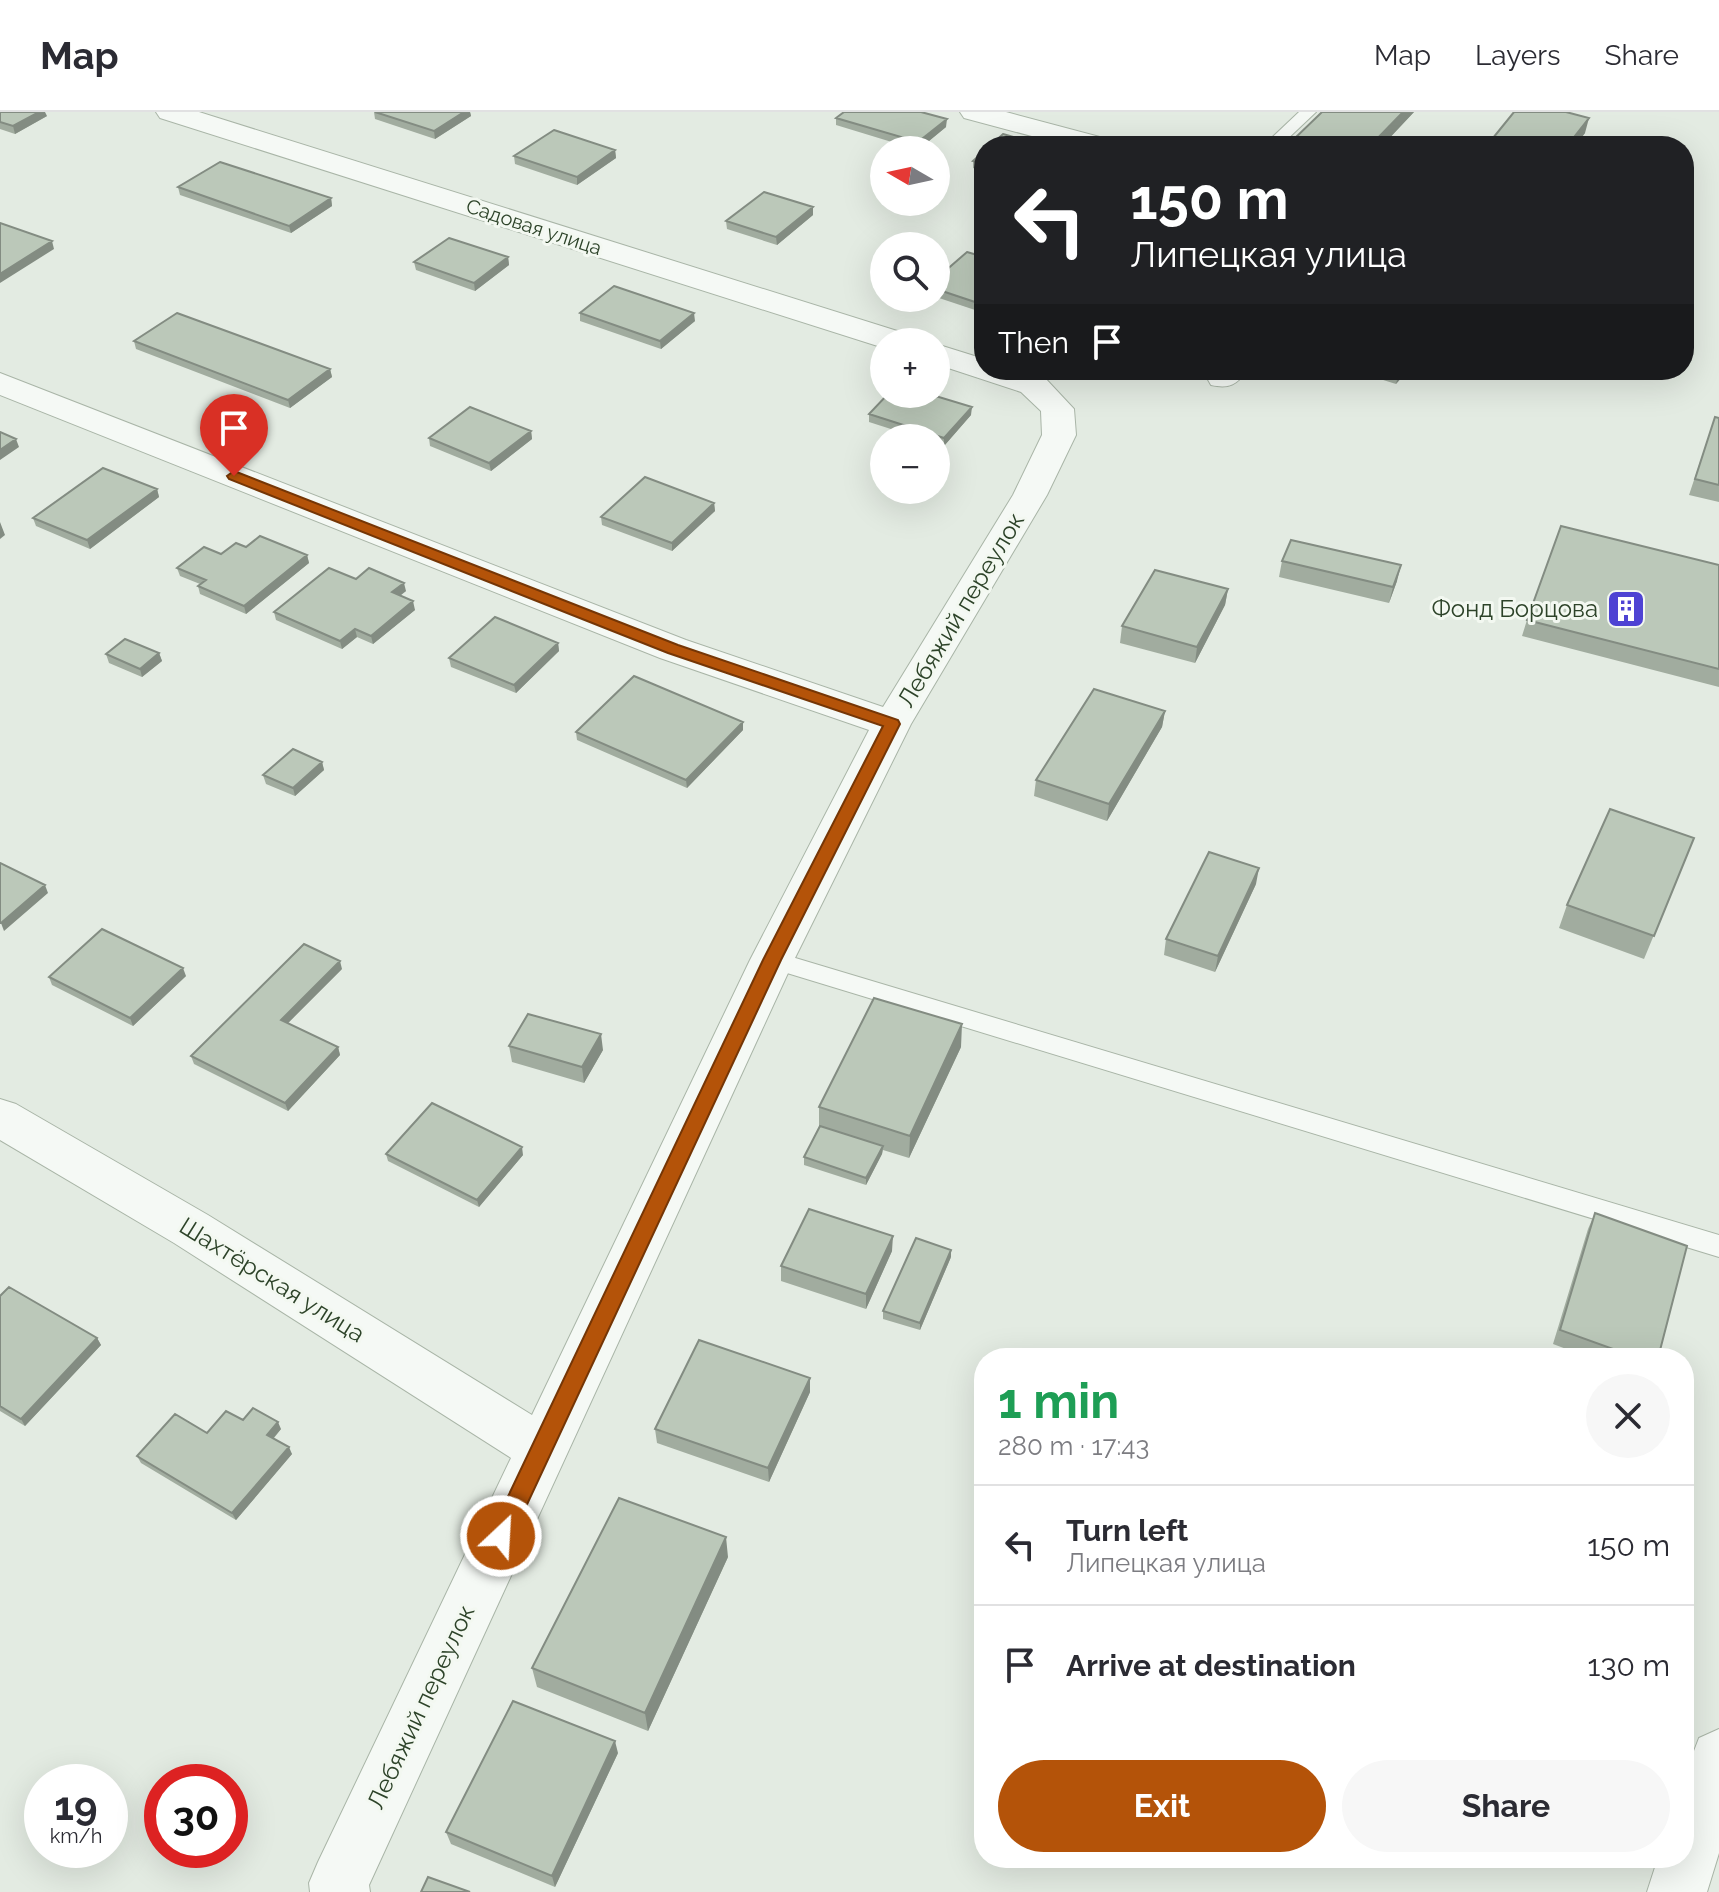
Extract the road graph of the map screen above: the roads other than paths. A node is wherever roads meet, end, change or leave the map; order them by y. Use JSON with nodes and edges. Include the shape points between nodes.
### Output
{"nodes":[{"id":1,"x":170,"y":112,"type":"edge"},
{"id":2,"x":974,"y":112,"type":"edge"},
{"id":3,"x":1308,"y":112,"type":"edge"},
{"id":4,"x":1064,"y":136,"type":"edge"},
{"id":5,"x":1282,"y":136,"type":"edge"},
{"id":6,"x":870,"y":333,"type":"edge"},
{"id":7,"x":950,"y":358,"type":"edge"},
{"id":8,"x":974,"y":366,"type":"edge"},
{"id":9,"x":1017,"y":380,"type":"edge"},
{"id":10,"x":0,"y":383,"type":"edge"},
{"id":11,"x":892,"y":724,"type":"junction"},
{"id":12,"x":772,"y":960,"type":"junction"},
{"id":13,"x":0,"y":1117,"type":"edge"},
{"id":14,"x":1719,"y":1246,"type":"edge"},
{"id":15,"x":541,"y":1449,"type":"junction"},
{"id":16,"x":1719,"y":1758,"type":"edge"},
{"id":17,"x":1694,"y":1838,"type":"edge"},
{"id":18,"x":1685,"y":1868,"type":"edge"},
{"id":19,"x":340,"y":1892,"type":"edge"},
{"id":20,"x":1677,"y":1892,"type":"edge"}],
"edges":[{"from":1,"to":6,"type":"street","name":"Садовая улица"},
{"from":2,"to":4,"type":"street"},
{"from":3,"to":5,"type":"lane"},
{"from":7,"to":8,"type":"street"},
{"from":9,"to":11,"type":"street","name":"Лебяжий переулок","via":[[1033,385],[1057,409],[1059,435],[1030,495]]},
{"from":10,"to":11,"type":"street","via":[[673,649]]},
{"from":11,"to":12,"type":"street","name":"Лебяжий переулок"},
{"from":12,"to":14,"type":"lane"},
{"from":12,"to":15,"type":"street","name":"Лебяжий переулок"},
{"from":13,"to":15,"type":"street","name":"Шахтёрская улица","via":[[191,1229]]},
{"from":15,"to":19,"type":"street","name":"Лебяжий переулок","via":[[339,1883]]},
{"from":16,"to":17,"type":"street"},
{"from":18,"to":20,"type":"street"}]}
